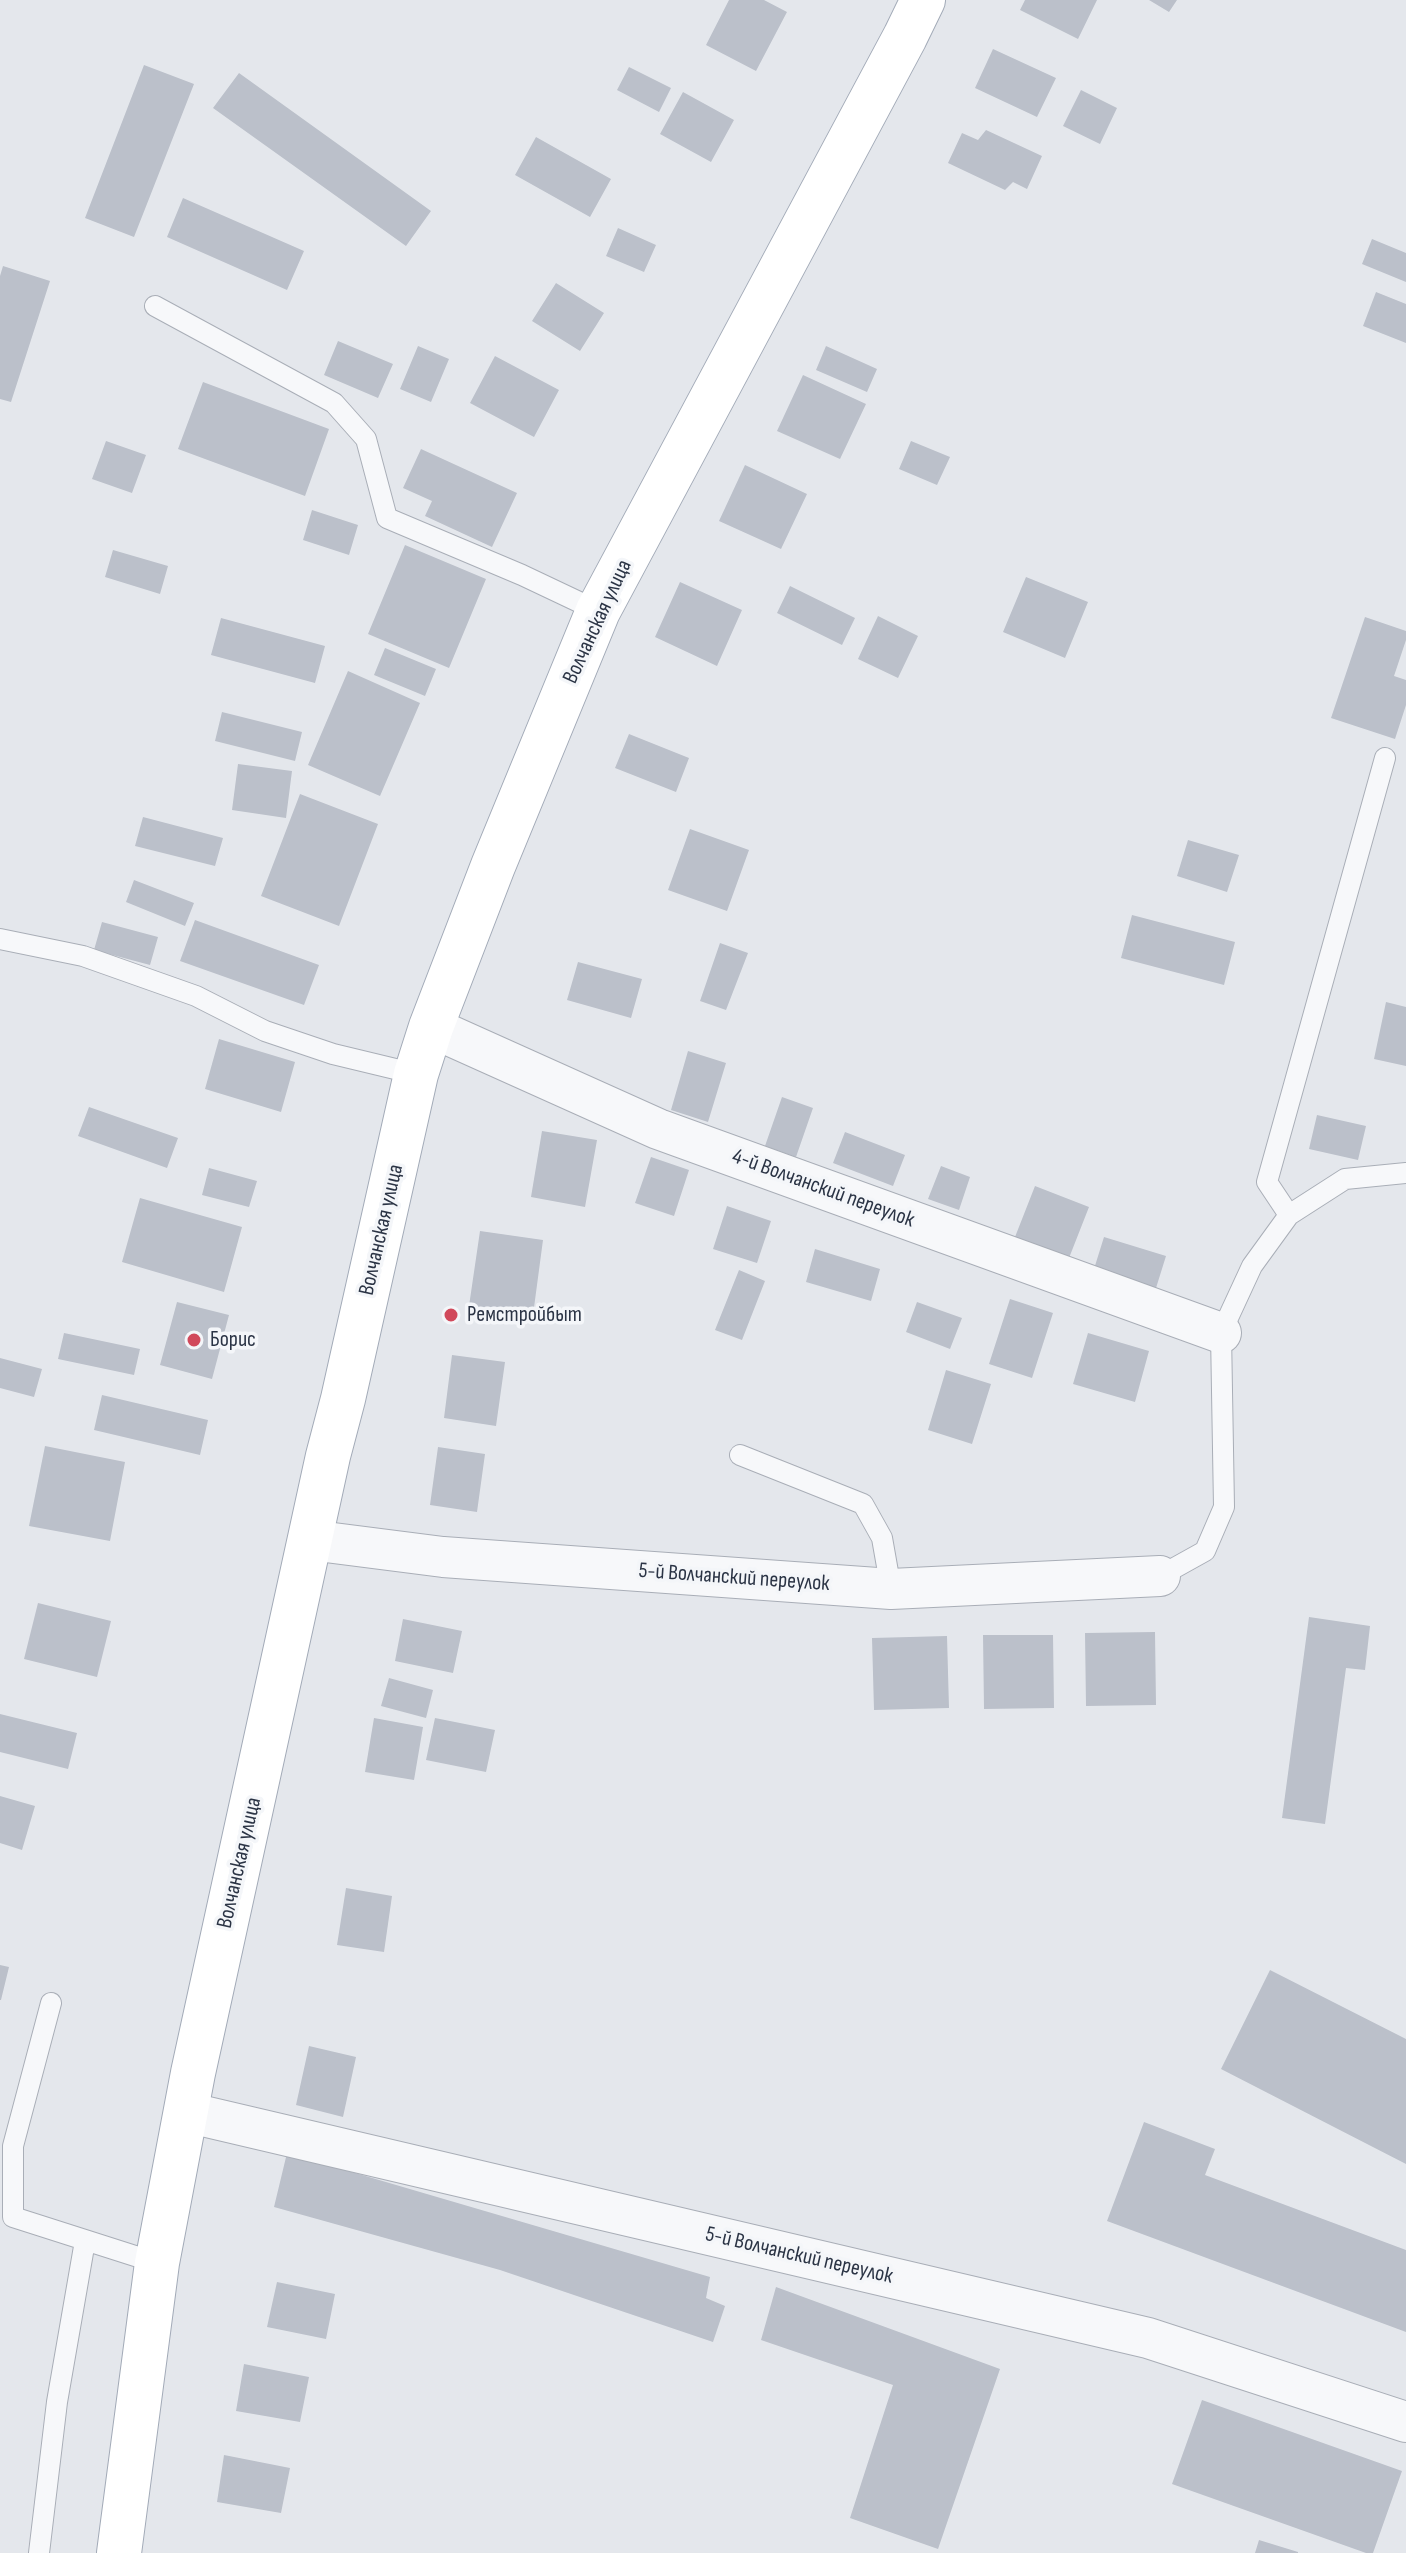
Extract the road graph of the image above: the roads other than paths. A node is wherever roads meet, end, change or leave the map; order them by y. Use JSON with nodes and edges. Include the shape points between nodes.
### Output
{"nodes":[{"id":1,"x":923,"y":0,"type":"edge"},
{"id":2,"x":155,"y":306,"type":"dead end"},
{"id":3,"x":598,"y":611,"type":"junction"},
{"id":4,"x":1385,"y":758,"type":"dead end"},
{"id":5,"x":0,"y":939,"type":"edge"},
{"id":6,"x":431,"y":1027,"type":"junction"},
{"id":7,"x":416,"y":1074,"type":"junction"},
{"id":8,"x":1406,"y":1173,"type":"edge"},
{"id":9,"x":1289,"y":1215,"type":"junction"},
{"id":10,"x":1221,"y":1333,"type":"junction"},
{"id":11,"x":740,"y":1455,"type":"dead end"},
{"id":12,"x":310,"y":1540,"type":"junction"},
{"id":13,"x":1160,"y":1576,"type":"joint"},
{"id":14,"x":891,"y":1589,"type":"junction"},
{"id":15,"x":51,"y":2003,"type":"dead end"},
{"id":16,"x":186,"y":2112,"type":"junction"},
{"id":17,"x":85,"y":2241,"type":"junction"},
{"id":18,"x":157,"y":2263,"type":"junction"},
{"id":19,"x":1406,"y":2422,"type":"edge"},
{"id":20,"x":39,"y":2553,"type":"edge"},
{"id":21,"x":119,"y":2553,"type":"edge"}],
"edges":[{"from":1,"to":3,"type":"main road","name":"Волчанская улица"},
{"from":2,"to":3,"type":"lane","via":[[334,403],[366,439],[387,518]]},
{"from":3,"to":6,"type":"main road","name":"Волчанская улица"},
{"from":4,"to":9,"type":"lane","via":[[1267,1182]]},
{"from":5,"to":7,"type":"lane","via":[[83,956],[196,996],[265,1031]]},
{"from":6,"to":7,"type":"main road","name":"Волчанская улица"},
{"from":6,"to":10,"type":"street","name":"4-й Волчанский переулок","via":[[658,1129]]},
{"from":7,"to":12,"type":"main road","name":"Волчанская улица"},
{"from":8,"to":9,"type":"lane","via":[[1345,1179]]},
{"from":9,"to":10,"type":"lane","via":[[1252,1266]]},
{"from":10,"to":13,"type":"lane","via":[[1224,1507],[1205,1551]]},
{"from":11,"to":14,"type":"lane","via":[[863,1504],[882,1538]]},
{"from":12,"to":14,"type":"street","name":"5-й Волчанский переулок","via":[[443,1557]]},
{"from":12,"to":16,"type":"main road","name":"Волчанская улица"},
{"from":13,"to":14,"type":"street","name":"5-й Волчанский переулок"},
{"from":15,"to":17,"type":"lane","via":[[13,2146],[13,2217]]},
{"from":16,"to":18,"type":"main road","name":"Волчанская улица"},
{"from":16,"to":19,"type":"street","name":"5-й Волчанский переулок","via":[[1148,2338]]},
{"from":17,"to":18,"type":"lane"},
{"from":17,"to":20,"type":"lane","via":[[57,2402]]},
{"from":18,"to":21,"type":"main road","name":"Волчанская улица"}]}
